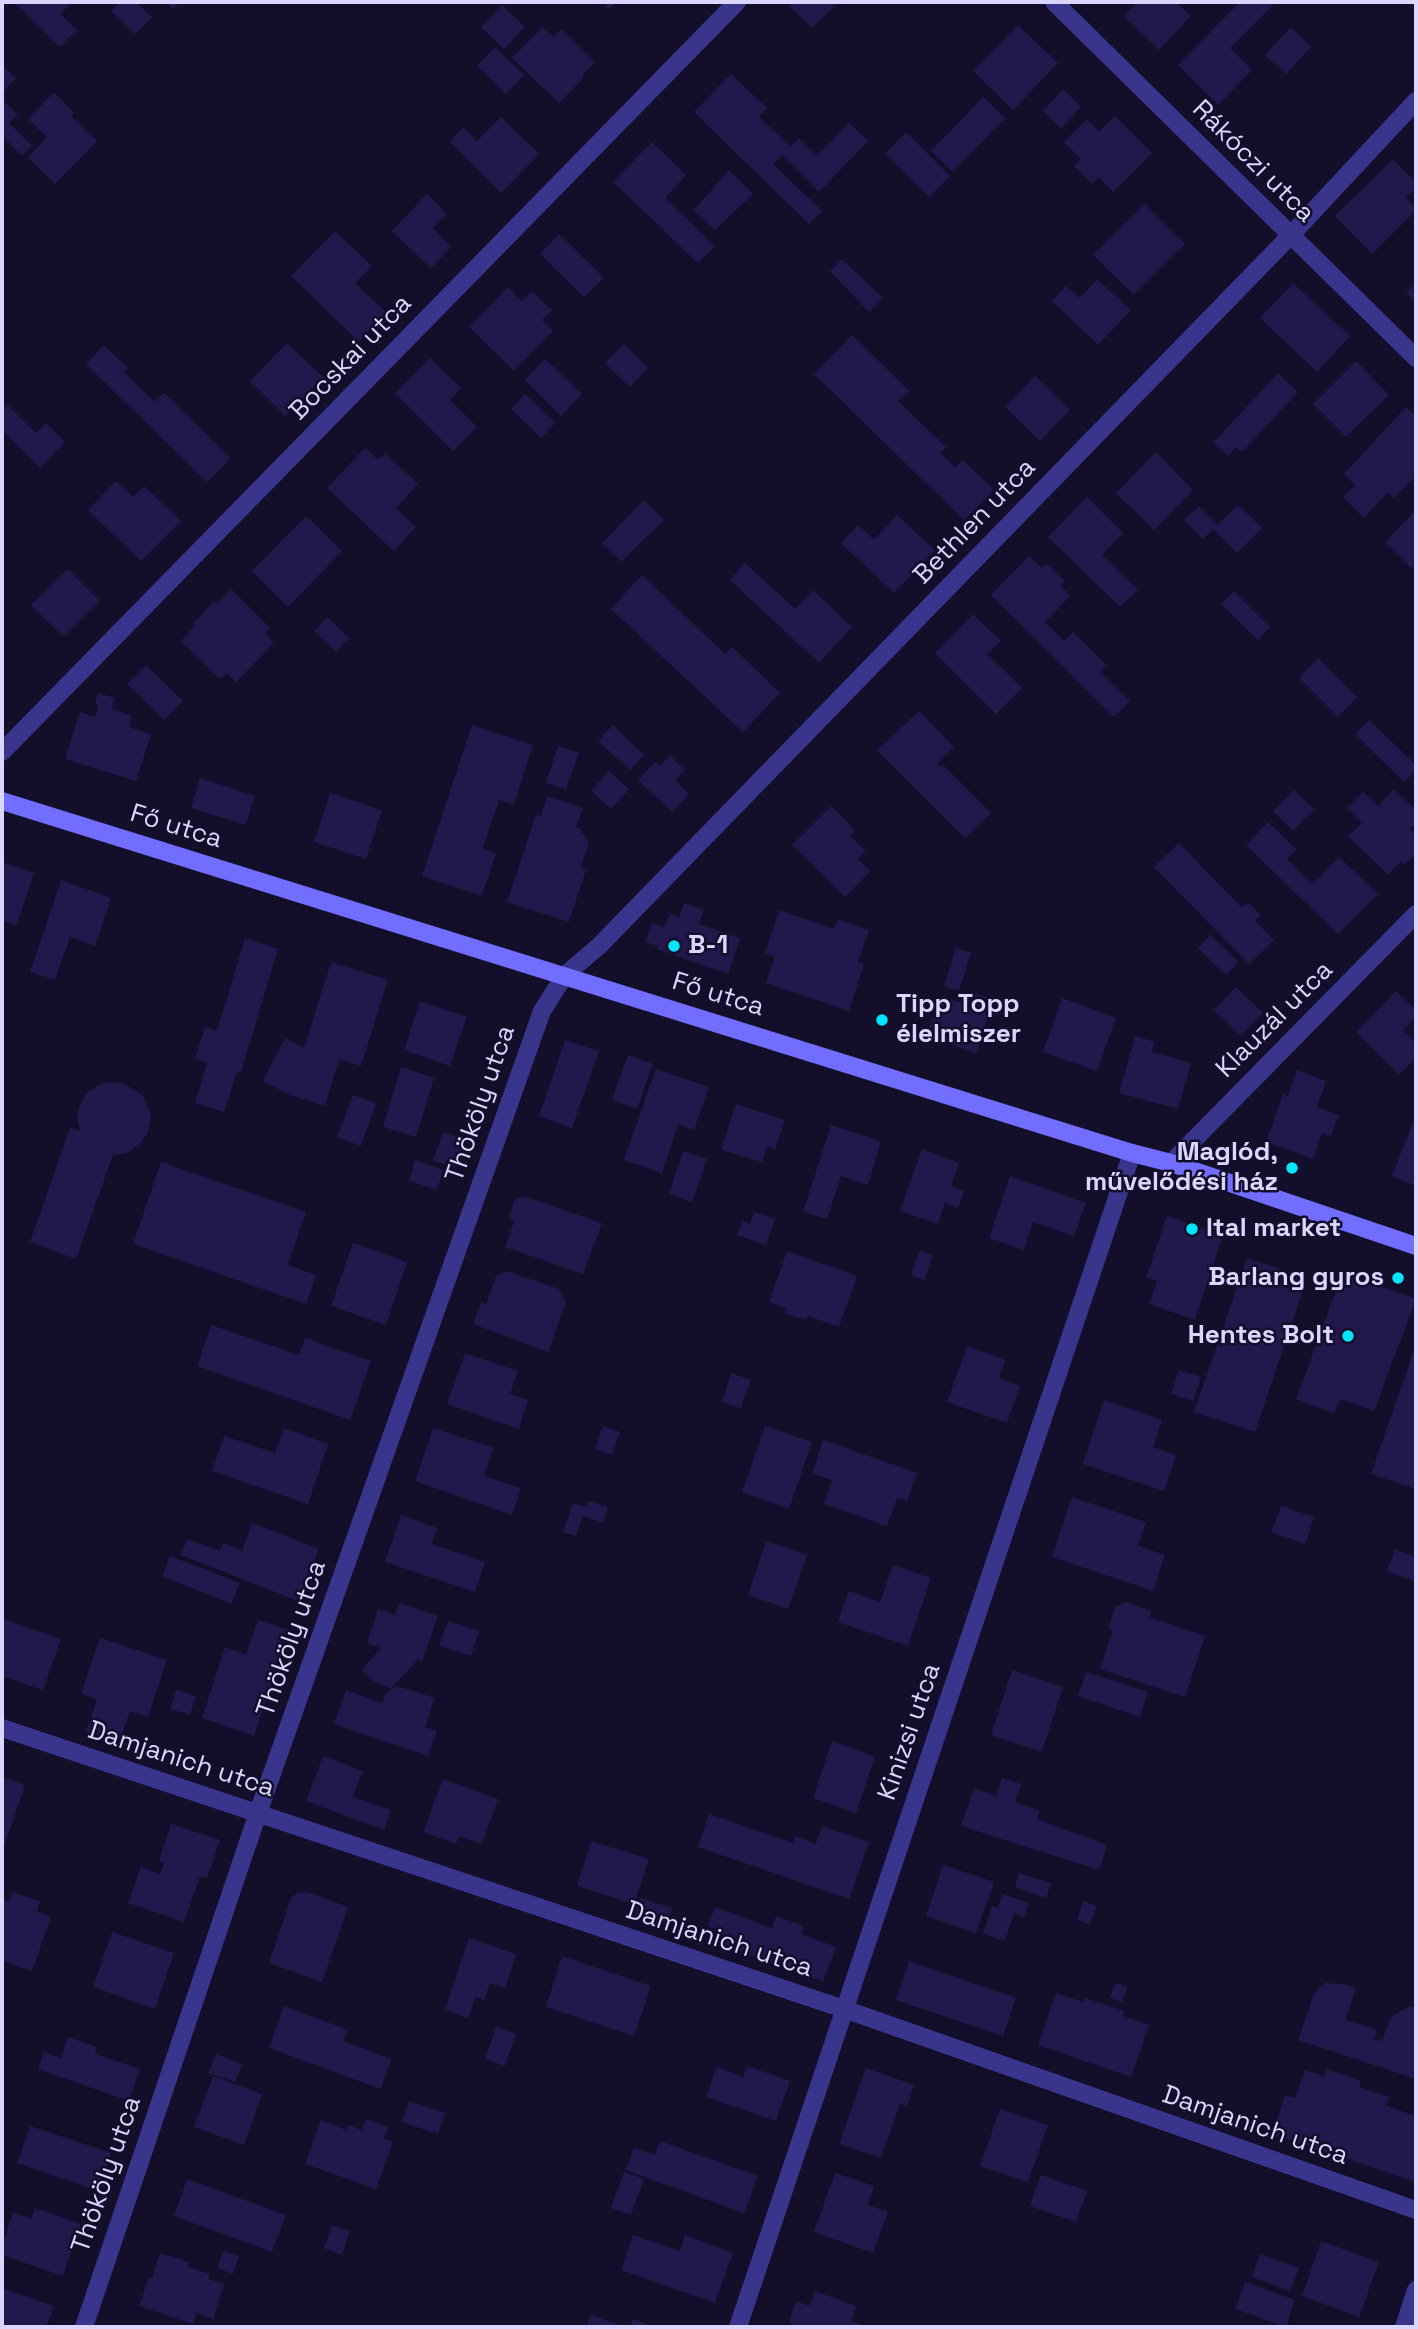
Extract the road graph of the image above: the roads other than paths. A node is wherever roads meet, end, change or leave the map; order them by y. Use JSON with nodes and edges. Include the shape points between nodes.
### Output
{"nodes":[{"id":1,"x":737,"y":2,"type":"edge"},
{"id":2,"x":1054,"y":2,"type":"edge"},
{"id":3,"x":1416,"y":101,"type":"edge"},
{"id":4,"x":1290,"y":236,"type":"junction"},
{"id":5,"x":1416,"y":358,"type":"edge"},
{"id":6,"x":2,"y":752,"type":"edge"},
{"id":7,"x":2,"y":801,"type":"edge"},
{"id":8,"x":1416,"y":914,"type":"edge"},
{"id":9,"x":565,"y":975,"type":"junction"},
{"id":10,"x":1132,"y":1153,"type":"junction"},
{"id":11,"x":1171,"y":1163,"type":"junction"},
{"id":12,"x":1416,"y":1246,"type":"edge"},
{"id":13,"x":2,"y":1728,"type":"edge"},
{"id":14,"x":258,"y":1813,"type":"junction"},
{"id":15,"x":844,"y":2009,"type":"junction"},
{"id":16,"x":1416,"y":2210,"type":"edge"},
{"id":17,"x":1416,"y":2290,"type":"edge"},
{"id":18,"x":83,"y":2327,"type":"edge"},
{"id":19,"x":738,"y":2327,"type":"edge"},
{"id":20,"x":1404,"y":2327,"type":"edge"}],
"edges":[{"from":1,"to":6,"type":"street","name":"Bocskai utca"},
{"from":2,"to":4,"type":"street","name":"Rákóczi utca"},
{"from":3,"to":4,"type":"street","name":"Bethlen utca"},
{"from":4,"to":5,"type":"street","name":"Rákóczi utca"},
{"from":4,"to":9,"type":"street","name":"Bethlen utca","via":[[599,946]]},
{"from":7,"to":9,"type":"main road","name":"Fő utca"},
{"from":8,"to":11,"type":"street","name":"Klauzál utca"},
{"from":9,"to":10,"type":"main road","name":"Fő utca"},
{"from":9,"to":14,"type":"street","name":"Thököly utca","via":[[542,1011]]},
{"from":10,"to":11,"type":"main road","name":"Fő utca"},
{"from":10,"to":15,"type":"street","name":"Kinizsi utca"},
{"from":11,"to":12,"type":"main road","name":"Fő utca"},
{"from":13,"to":14,"type":"street","name":"Damjanich utca"},
{"from":14,"to":15,"type":"street","name":"Damjanich utca"},
{"from":14,"to":18,"type":"street","name":"Thököly utca"},
{"from":15,"to":16,"type":"street","name":"Damjanich utca"},
{"from":15,"to":19,"type":"street","name":"Kinizsi utca"},
{"from":17,"to":20,"type":"street"}]}
